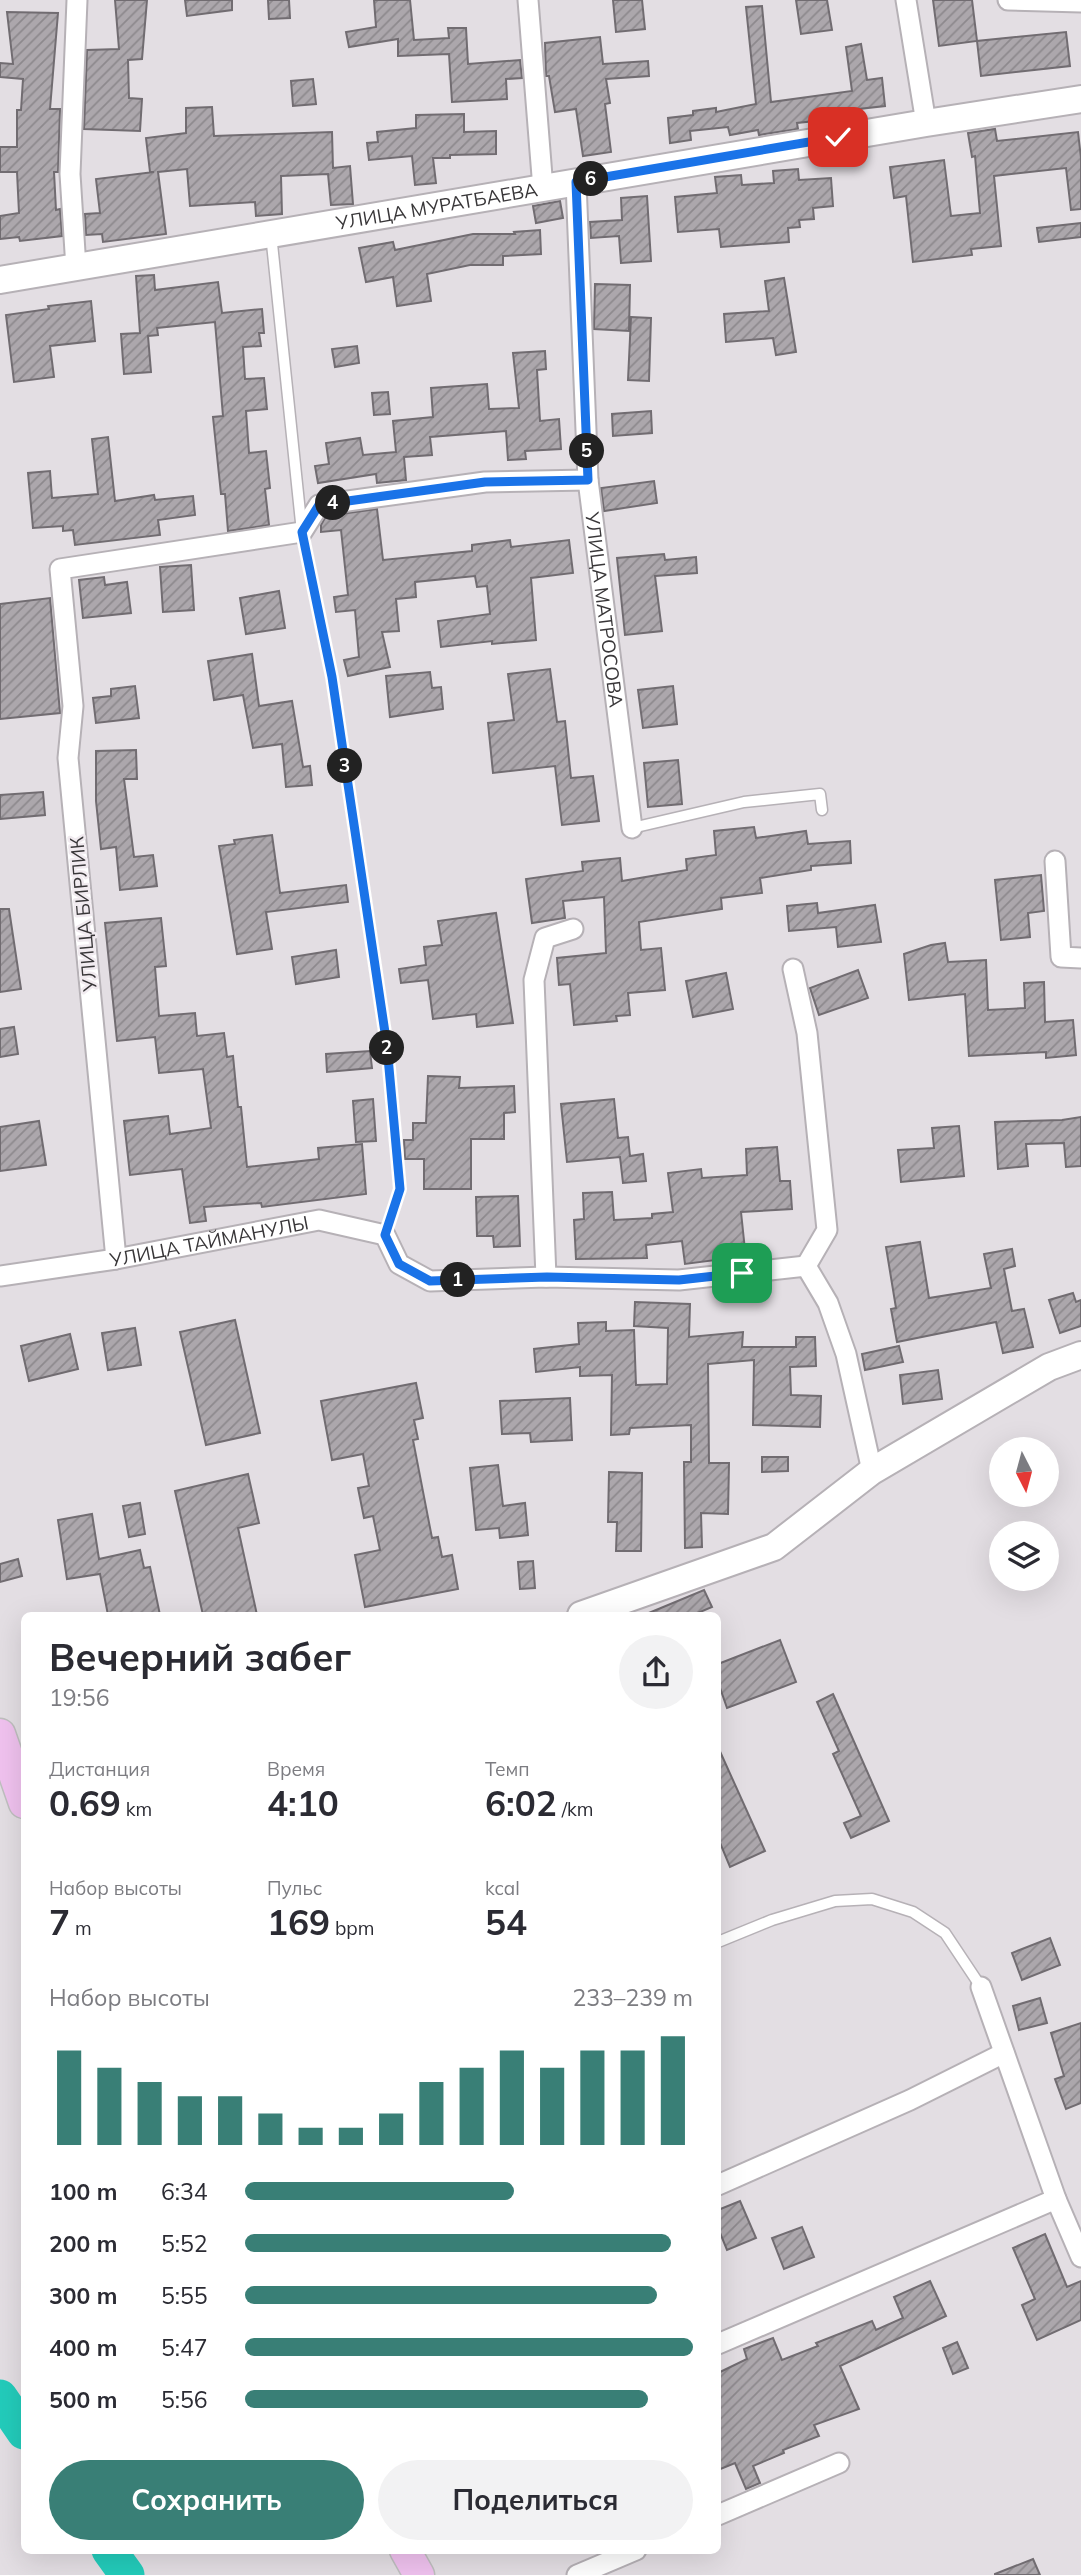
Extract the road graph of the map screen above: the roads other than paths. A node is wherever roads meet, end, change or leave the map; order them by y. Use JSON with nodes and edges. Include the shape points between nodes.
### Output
{"nodes":[{"id":1,"x":77,"y":0,"type":"edge"},
{"id":2,"x":528,"y":0,"type":"edge"},
{"id":3,"x":906,"y":0,"type":"edge"},
{"id":4,"x":1008,"y":0,"type":"edge"},
{"id":5,"x":1081,"y":2,"type":"edge"},
{"id":6,"x":1081,"y":99,"type":"edge"},
{"id":7,"x":926,"y":122,"type":"junction"},
{"id":8,"x":576,"y":182,"type":"junction"},
{"id":9,"x":543,"y":189,"type":"junction"},
{"id":10,"x":271,"y":234,"type":"junction"},
{"id":11,"x":76,"y":268,"type":"junction"},
{"id":12,"x":0,"y":280,"type":"edge"},
{"id":13,"x":588,"y":480,"type":"junction"},
{"id":14,"x":302,"y":532,"type":"junction"},
{"id":15,"x":822,"y":810,"type":"dead end"},
{"id":16,"x":632,"y":828,"type":"joint"},
{"id":17,"x":1055,"y":861,"type":"dead end"},
{"id":18,"x":573,"y":929,"type":"dead end"},
{"id":19,"x":1081,"y":958,"type":"edge"},
{"id":20,"x":793,"y":969,"type":"dead end"},
{"id":21,"x":385,"y":1235,"type":"junction"},
{"id":22,"x":116,"y":1259,"type":"junction"},
{"id":23,"x":806,"y":1266,"type":"junction"},
{"id":24,"x":0,"y":1276,"type":"edge"},
{"id":25,"x":547,"y":1277,"type":"junction"},
{"id":26,"x":1081,"y":1355,"type":"edge"},
{"id":27,"x":872,"y":1471,"type":"junction"},
{"id":28,"x":590,"y":1612,"type":"edge"},
{"id":29,"x":0,"y":1734,"type":"edge"},
{"id":30,"x":21,"y":1790,"type":"edge"},
{"id":31,"x":721,"y":1941,"type":"edge"},
{"id":32,"x":981,"y":1987,"type":"joint"},
{"id":33,"x":1004,"y":2053,"type":"junction"},
{"id":34,"x":721,"y":2184,"type":"edge"},
{"id":35,"x":1056,"y":2199,"type":"junction"},
{"id":36,"x":1081,"y":2258,"type":"edge"},
{"id":37,"x":721,"y":2343,"type":"edge"},
{"id":38,"x":839,"y":2463,"type":"dead end"},
{"id":39,"x":721,"y":2514,"type":"edge"},
{"id":40,"x":407,"y":2554,"type":"edge"},
{"id":41,"x":627,"y":2554,"type":"edge"},
{"id":42,"x":419,"y":2575,"type":"edge"},
{"id":43,"x":577,"y":2575,"type":"edge"}],
"edges":[{"from":1,"to":11,"type":"street","via":[[70,174]]},
{"from":2,"to":9,"type":"street"},
{"from":3,"to":7,"type":"street"},
{"from":4,"to":5,"type":"street"},
{"from":6,"to":7,"type":"street","name":"УЛИЦА МУРАТБАЕВА"},
{"from":7,"to":8,"type":"street","name":"УЛИЦА МУРАТБАЕВА"},
{"from":8,"to":9,"type":"street","name":"УЛИЦА МУРАТБАЕВА"},
{"from":8,"to":13,"type":"street","name":"УЛИЦА МАТРОСОВА"},
{"from":9,"to":10,"type":"street","name":"УЛИЦА МУРАТБАЕВА"},
{"from":10,"to":11,"type":"street","name":"УЛИЦА МУРАТБАЕВА"},
{"from":10,"to":14,"type":"lane"},
{"from":11,"to":12,"type":"street","name":"УЛИЦА МУРАТБАЕВА"},
{"from":13,"to":14,"type":"street","via":[[485,482],[319,505]]},
{"from":13,"to":16,"type":"street","name":"УЛИЦА МАТРОСОВА"},
{"from":14,"to":21,"type":"lane","via":[[332,677],[387,1046],[400,1189]]},
{"from":14,"to":22,"type":"street","name":"УЛИЦА БИРЛИК","via":[[60,569],[73,706],[68,758]]},
{"from":15,"to":16,"type":"lane","via":[[820,794],[744,802]]},
{"from":17,"to":19,"type":"street","via":[[1061,957]]},
{"from":18,"to":25,"type":"street","via":[[545,938],[534,980]]},
{"from":20,"to":23,"type":"street","via":[[807,1033],[827,1230]]},
{"from":21,"to":22,"type":"street","name":"УЛИЦА ТАЙМАНУЛЫ","via":[[319,1220]]},
{"from":21,"to":25,"type":"street","via":[[399,1264],[430,1281]]},
{"from":22,"to":24,"type":"street","name":"УЛИЦА ТАЙМАНУЛЫ"},
{"from":23,"to":25,"type":"street","via":[[679,1280]]},
{"from":23,"to":27,"type":"street","via":[[828,1303],[846,1354]]},
{"from":26,"to":27,"type":"street","via":[[1049,1367]]},
{"from":27,"to":28,"type":"street","via":[[774,1548]]},
{"from":29,"to":30,"type":"main road"},
{"from":31,"to":32,"type":"lane","via":[[835,1901],[872,1899],[913,1912],[945,1933]]},
{"from":32,"to":33,"type":"street"},
{"from":33,"to":34,"type":"street"},
{"from":33,"to":35,"type":"street"},
{"from":35,"to":36,"type":"street"},
{"from":35,"to":37,"type":"street"},
{"from":38,"to":39,"type":"street"},
{"from":40,"to":42,"type":"main road"},
{"from":41,"to":43,"type":"street"}]}
